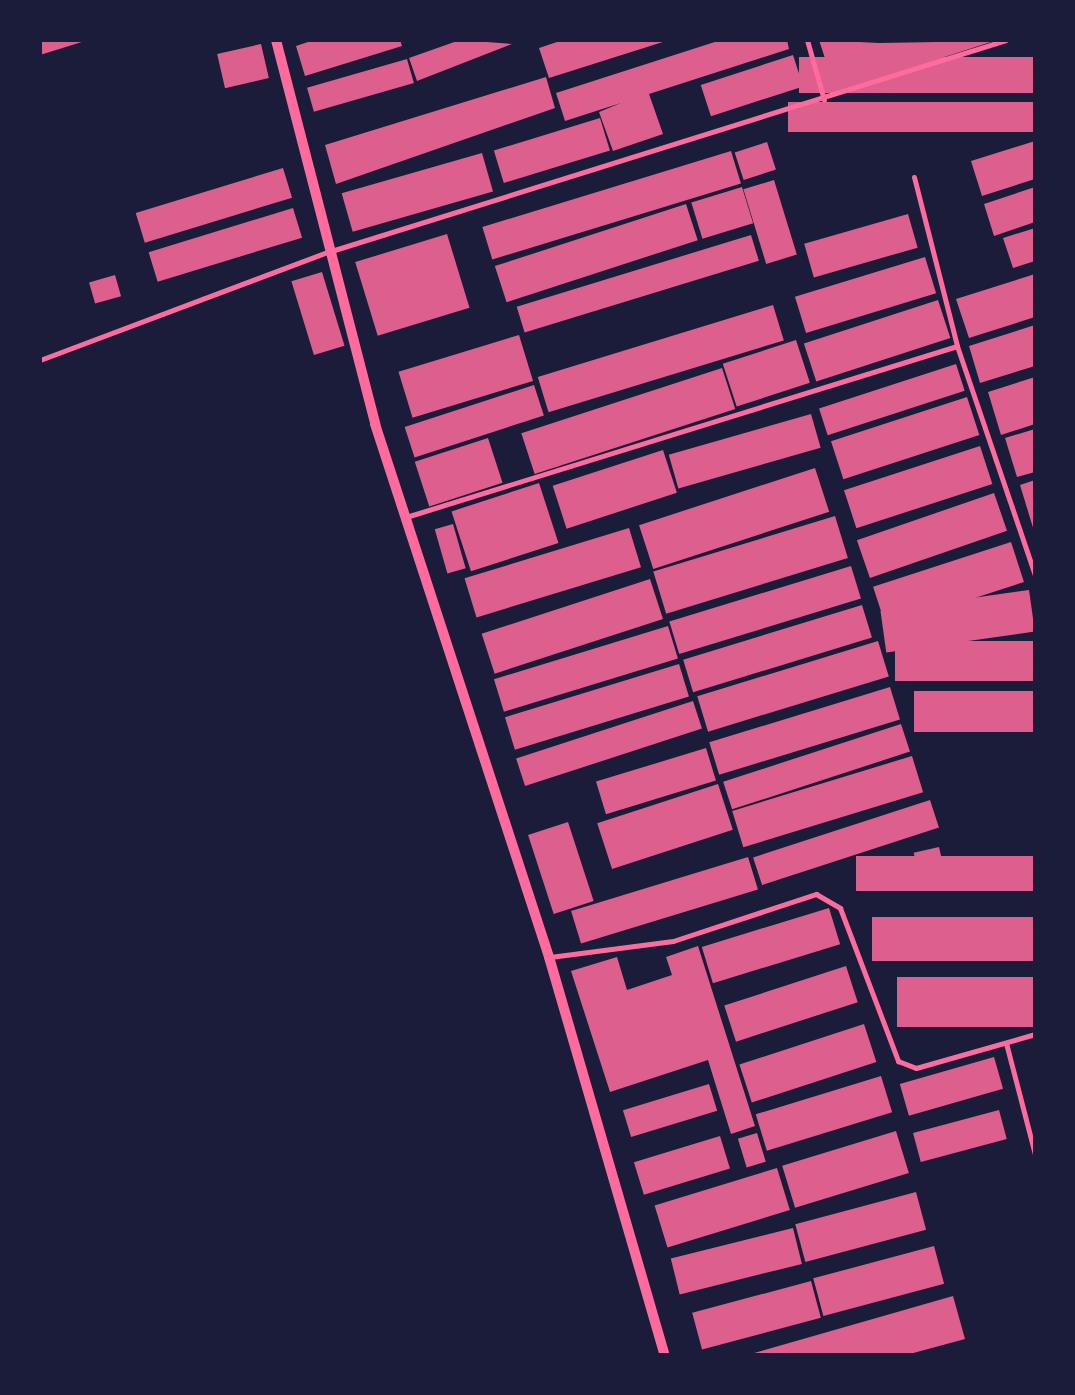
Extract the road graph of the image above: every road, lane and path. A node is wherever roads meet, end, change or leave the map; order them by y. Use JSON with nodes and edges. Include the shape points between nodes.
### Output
{"nodes":[{"id":1,"x":276,"y":40,"type":"edge"},
{"id":2,"x":806,"y":40,"type":"edge"},
{"id":3,"x":1006,"y":40,"type":"edge"},
{"id":4,"x":824,"y":100,"type":"junction"},
{"id":5,"x":914,"y":177,"type":"dead end"},
{"id":6,"x":328,"y":252,"type":"junction"},
{"id":7,"x":957,"y":346,"type":"junction"},
{"id":8,"x":40,"y":360,"type":"edge"},
{"id":9,"x":403,"y":518,"type":"junction"},
{"id":10,"x":1035,"y":576,"type":"edge"},
{"id":11,"x":549,"y":958,"type":"junction"},
{"id":12,"x":1035,"y":1034,"type":"edge"},
{"id":13,"x":1006,"y":1043,"type":"junction"},
{"id":14,"x":1035,"y":1154,"type":"edge"},
{"id":15,"x":665,"y":1355,"type":"edge"}],
"edges":[{"from":1,"to":6,"type":"street"},
{"from":2,"to":4,"type":"lane"},
{"from":3,"to":4,"type":"lane"},
{"from":4,"to":6,"type":"lane"},
{"from":5,"to":7,"type":"lane"},
{"from":6,"to":8,"type":"lane"},
{"from":6,"to":9,"type":"street"},
{"from":7,"to":9,"type":"lane"},
{"from":7,"to":10,"type":"lane"},
{"from":9,"to":11,"type":"street"},
{"from":11,"to":13,"type":"lane","via":[[674,940],[816,894],[840,908],[898,1061],[916,1068]]},
{"from":11,"to":15,"type":"street"},
{"from":12,"to":13,"type":"lane"},
{"from":13,"to":14,"type":"lane"}]}
